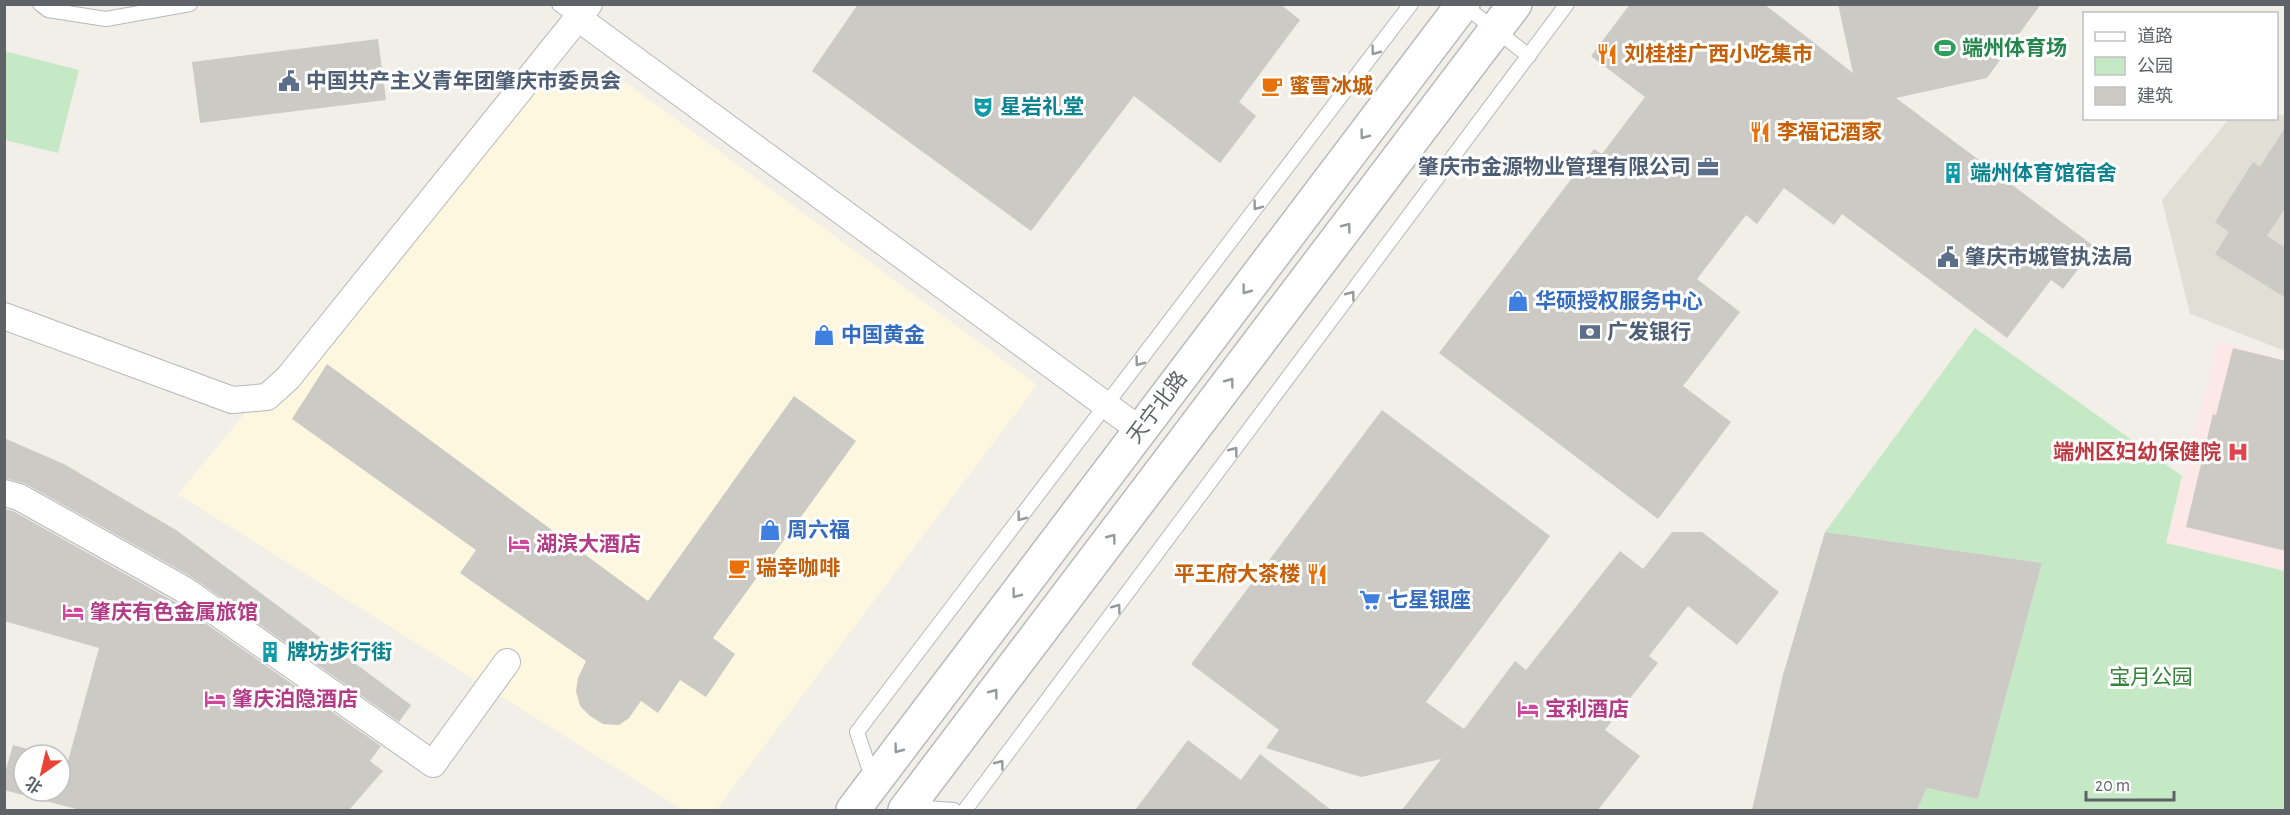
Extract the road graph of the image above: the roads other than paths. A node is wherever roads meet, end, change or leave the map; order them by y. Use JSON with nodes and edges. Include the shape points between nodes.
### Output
{"nodes":[{"id":1,"x":40,"y":4,"type":"edge"},
{"id":2,"x":190,"y":4,"type":"edge"},
{"id":3,"x":1411,"y":4,"type":"edge"},
{"id":4,"x":1568,"y":4,"type":"edge"},
{"id":5,"x":1462,"y":5,"type":"edge"},
{"id":6,"x":575,"y":9,"type":"edge"},
{"id":7,"x":1506,"y":17,"type":"edge"},
{"id":8,"x":1529,"y":56,"type":"junction"},
{"id":9,"x":4,"y":316,"type":"edge"},
{"id":10,"x":1107,"y":404,"type":"junction"},
{"id":11,"x":1140,"y":430,"type":"junction"},
{"id":12,"x":4,"y":493,"type":"edge"},
{"id":13,"x":507,"y":662,"type":"dead end"},
{"id":14,"x":873,"y":782,"type":"junction"},
{"id":15,"x":907,"y":809,"type":"edge"},
{"id":16,"x":853,"y":810,"type":"edge"},
{"id":17,"x":954,"y":810,"type":"edge"},
{"id":18,"x":965,"y":810,"type":"edge"}],
"edges":[{"from":1,"to":2,"type":"lane","via":[[48,10],[106,19]]},
{"from":3,"to":10,"type":"lane","one_way":true},
{"from":4,"to":8,"type":"lane"},
{"from":5,"to":7,"type":"lane"},
{"from":5,"to":11,"type":"main road","name":"天宁北路","one_way":true},
{"from":6,"to":9,"type":"street","via":[[288,378],[267,397],[232,400]]},
{"from":6,"to":10,"type":"street"},
{"from":7,"to":8,"type":"lane"},
{"from":15,"to":7,"type":"main road","name":"天宁北路","one_way":true},
{"from":18,"to":8,"type":"lane","one_way":true},
{"from":10,"to":11,"type":"street"},
{"from":10,"to":14,"type":"lane","one_way":true,"via":[[857,732]]},
{"from":11,"to":14,"type":"main road","name":"天宁北路","one_way":true},
{"from":12,"to":13,"type":"street","via":[[19,497],[183,589],[433,764]]},
{"from":14,"to":16,"type":"main road","name":"天宁北路"},
{"from":15,"to":17,"type":"lane"}]}
